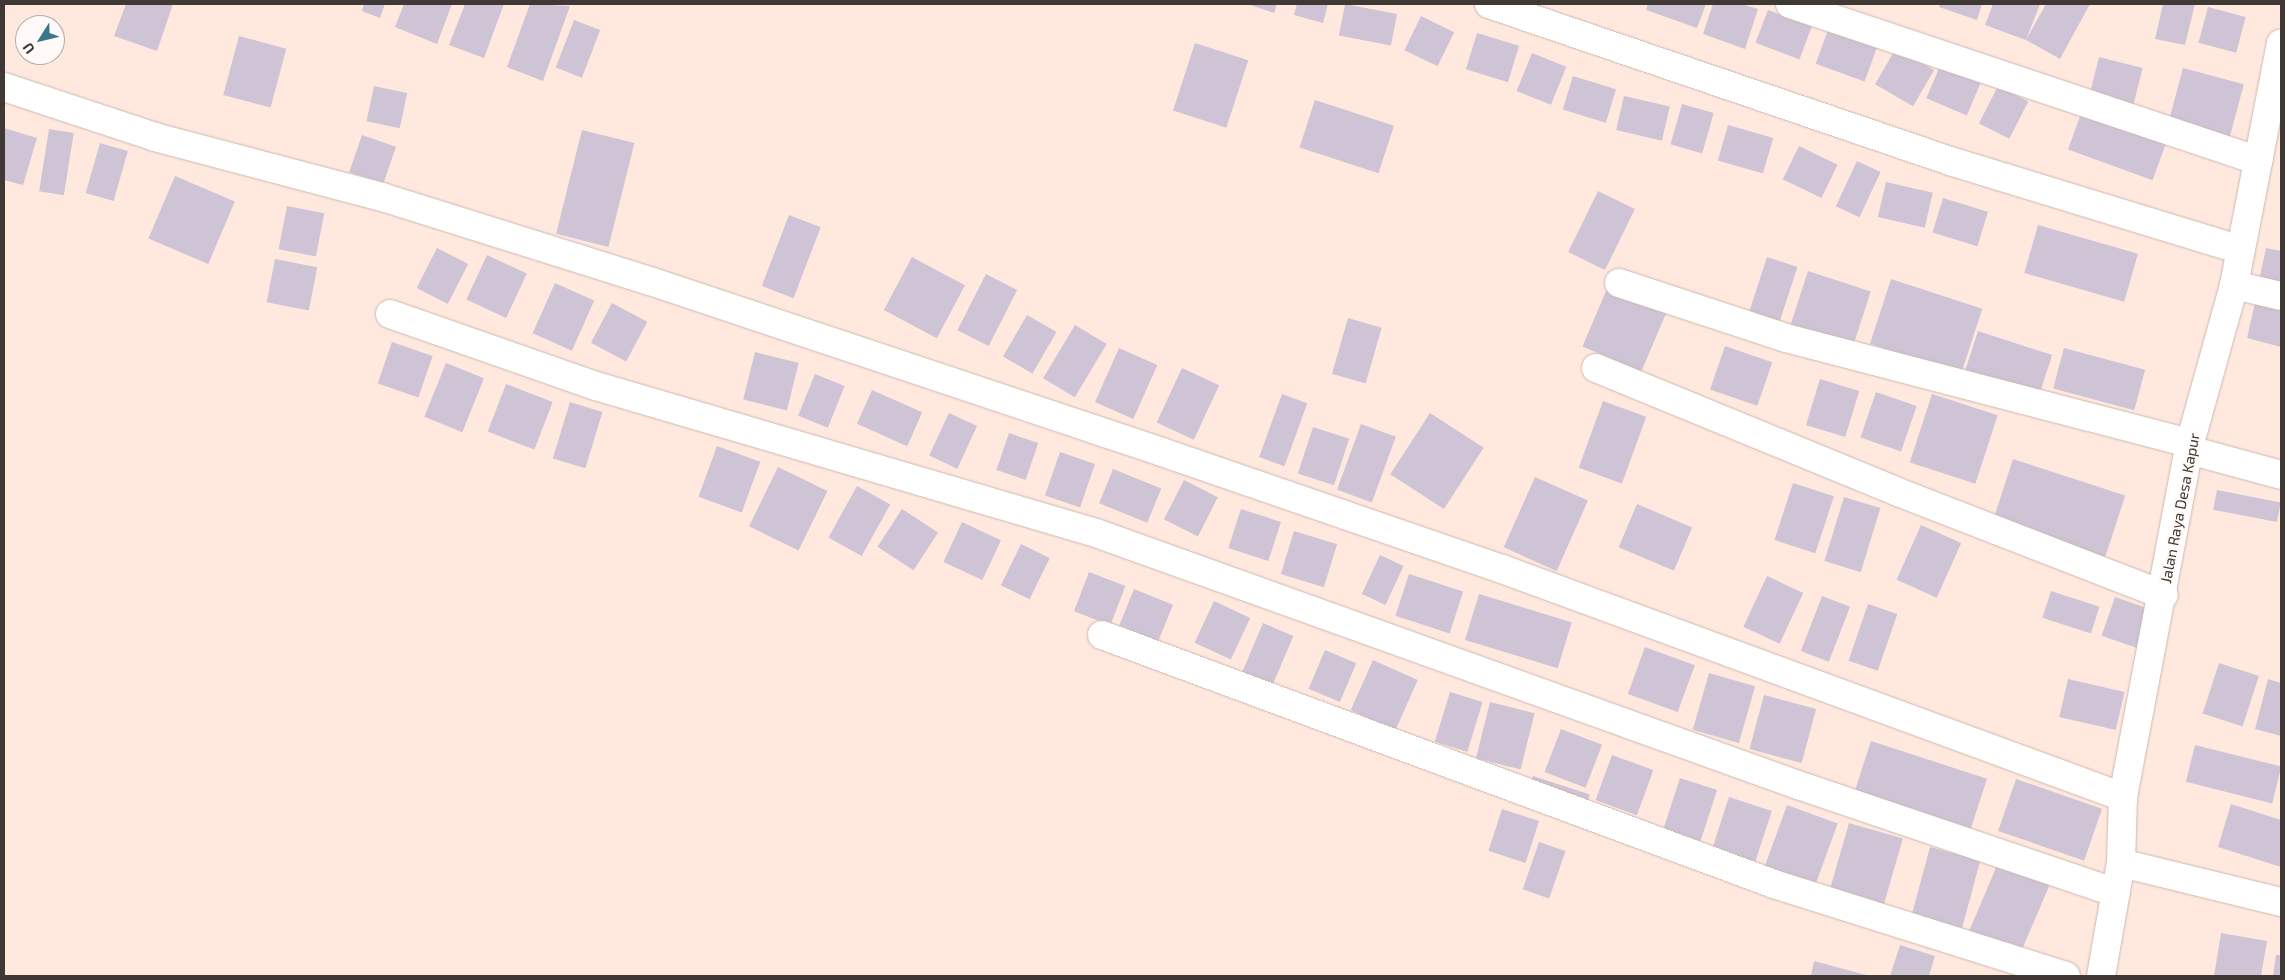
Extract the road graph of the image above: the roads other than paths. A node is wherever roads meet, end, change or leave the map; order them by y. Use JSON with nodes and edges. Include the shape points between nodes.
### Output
{"nodes":[{"id":1,"x":1489,"y":4,"type":"edge"},
{"id":2,"x":1790,"y":4,"type":"edge"},
{"id":3,"x":2281,"y":44,"type":"edge"},
{"id":4,"x":4,"y":88,"type":"edge"},
{"id":5,"x":2276,"y":94,"type":"edge"},
{"id":6,"x":2258,"y":161,"type":"junction"},
{"id":7,"x":2241,"y":250,"type":"junction"},
{"id":8,"x":1619,"y":283,"type":"dead end"},
{"id":9,"x":2234,"y":285,"type":"junction"},
{"id":10,"x":2281,"y":296,"type":"edge"},
{"id":11,"x":390,"y":314,"type":"dead end"},
{"id":12,"x":1596,"y":368,"type":"dead end"},
{"id":13,"x":2190,"y":447,"type":"junction"},
{"id":14,"x":2281,"y":475,"type":"edge"},
{"id":15,"x":2164,"y":595,"type":"junction"},
{"id":16,"x":1102,"y":635,"type":"dead end"},
{"id":17,"x":2123,"y":797,"type":"junction"},
{"id":18,"x":2121,"y":863,"type":"junction"},
{"id":19,"x":2115,"y":892,"type":"junction"},
{"id":20,"x":2281,"y":902,"type":"edge"},
{"id":21,"x":2066,"y":976,"type":"edge"},
{"id":22,"x":2101,"y":976,"type":"edge"}],
"edges":[{"from":1,"to":7,"type":"street","via":[[1950,161]]},
{"from":2,"to":6,"type":"street"},
{"from":3,"to":5,"type":"street","name":"Jalan Raya Desa Kapur"},
{"from":4,"to":17,"type":"street","via":[[155,137],[392,200],[650,281],[1153,449],[1502,569]]},
{"from":5,"to":6,"type":"street","name":"Jalan Raya Desa Kapur"},
{"from":6,"to":7,"type":"street","name":"Jalan Raya Desa Kapur"},
{"from":7,"to":9,"type":"street","name":"Jalan Raya Desa Kapur"},
{"from":8,"to":13,"type":"street","via":[[1786,338]]},
{"from":9,"to":10,"type":"street"},
{"from":9,"to":13,"type":"street","name":"Jalan Raya Desa Kapur"},
{"from":11,"to":19,"type":"street","via":[[624,395],[1096,533],[1779,778]]},
{"from":12,"to":15,"type":"street","via":[[1898,492]]},
{"from":13,"to":14,"type":"street"},
{"from":13,"to":15,"type":"street","name":"Jalan Raya Desa Kapur"},
{"from":15,"to":17,"type":"street","name":"Jalan Raya Desa Kapur"},
{"from":16,"to":21,"type":"street","via":[[1774,884]]},
{"from":17,"to":18,"type":"street","name":"Jalan Raya Desa Kapur"},
{"from":18,"to":19,"type":"street","name":"Jalan Raya Desa Kapur"},
{"from":18,"to":20,"type":"street"},
{"from":19,"to":22,"type":"street","name":"Jalan Raya Desa Kapur"}]}
